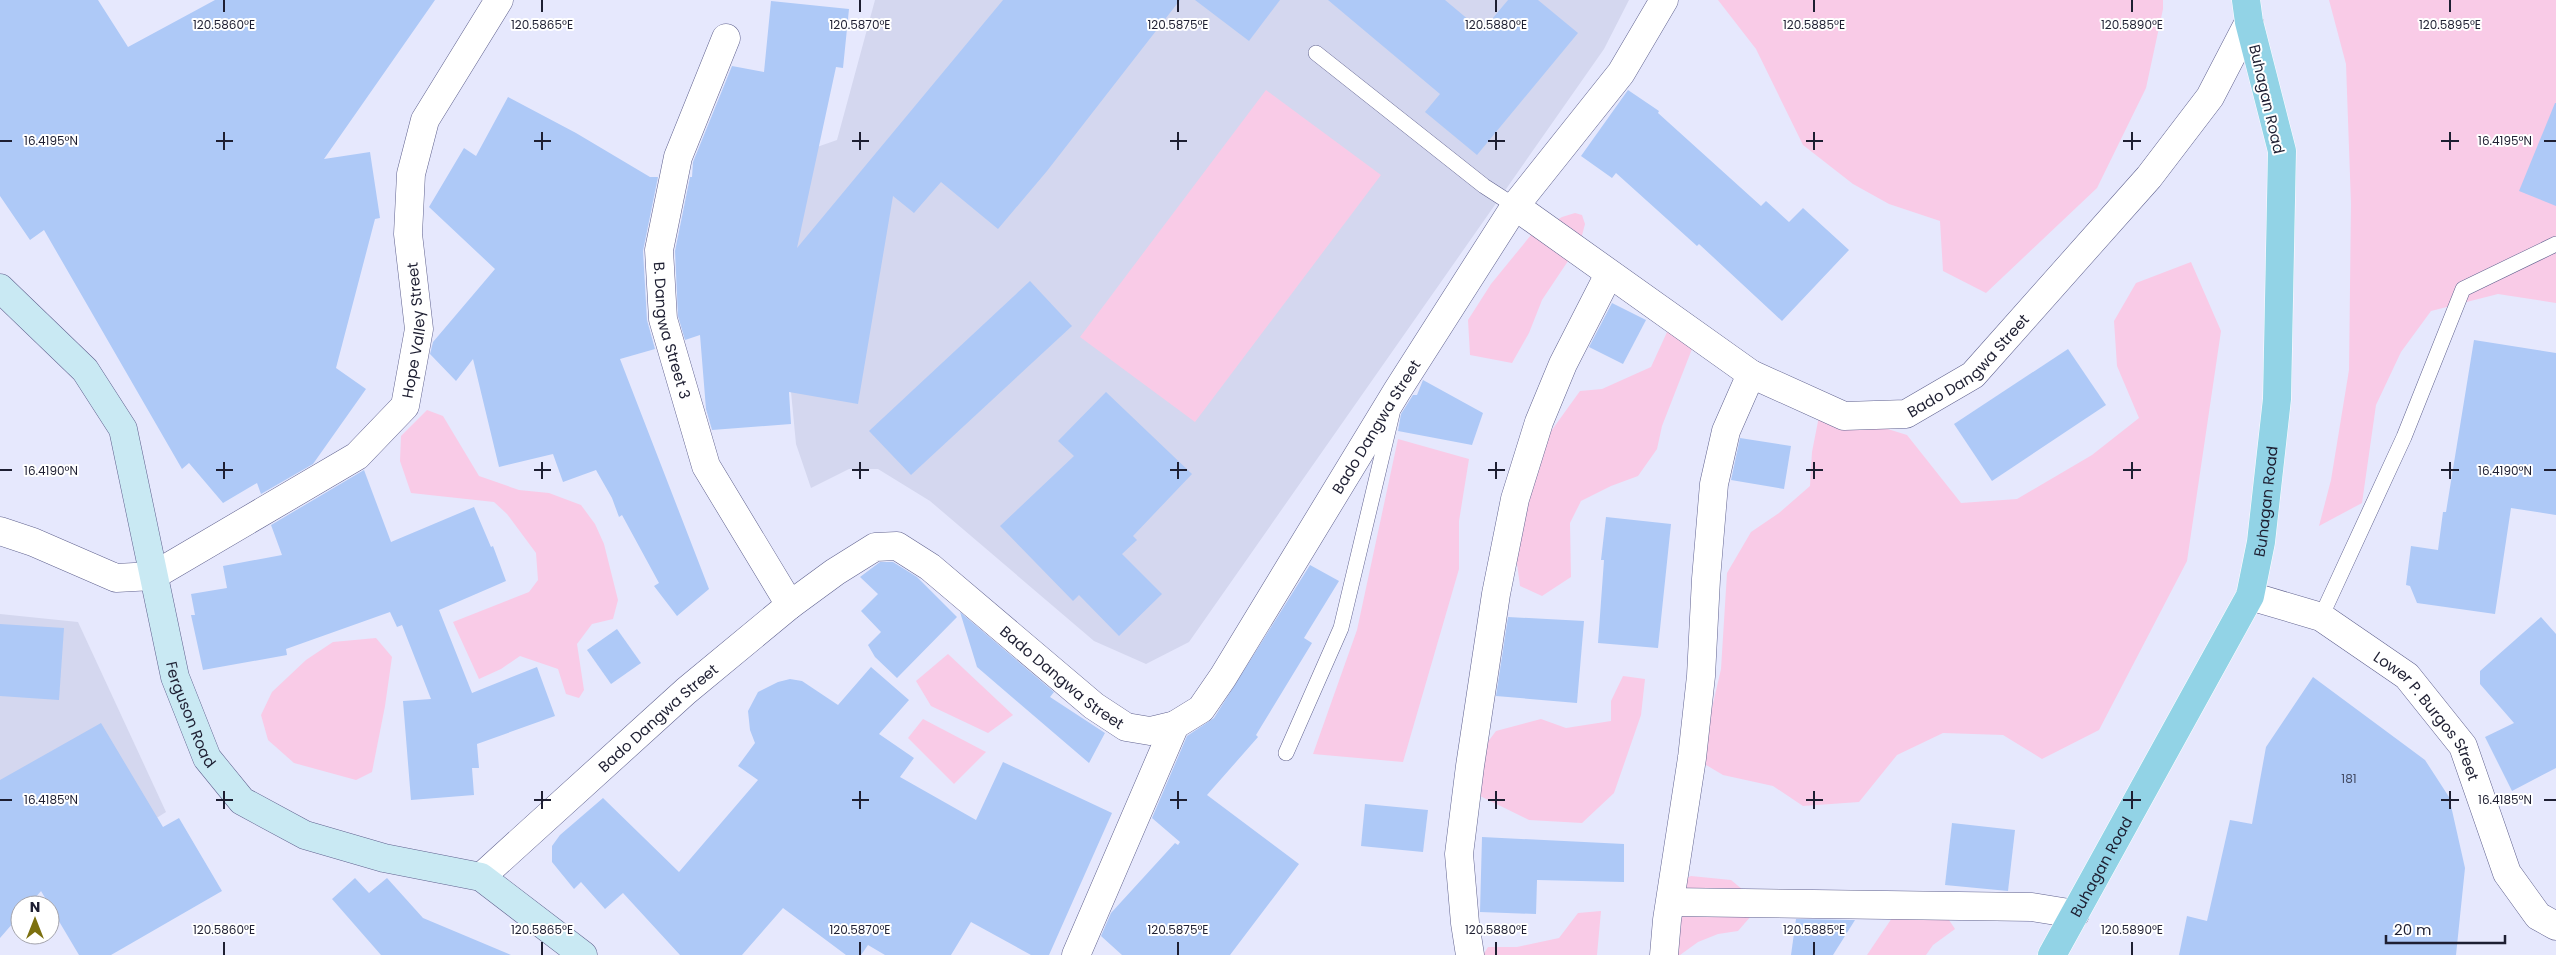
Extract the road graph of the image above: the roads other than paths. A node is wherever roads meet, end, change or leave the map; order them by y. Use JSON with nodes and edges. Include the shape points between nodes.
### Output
{"nodes":[{"id":1,"x":499,"y":0,"type":"edge"},
{"id":2,"x":1664,"y":0,"type":"edge"},
{"id":3,"x":2247,"y":11,"type":"edge"},
{"id":4,"x":726,"y":38,"type":"dead end"},
{"id":5,"x":1316,"y":53,"type":"dead end"},
{"id":6,"x":1515,"y":206,"type":"junction"},
{"id":7,"x":2556,"y":244,"type":"edge"},
{"id":8,"x":1609,"y":274,"type":"junction"},
{"id":9,"x":0,"y":288,"type":"edge"},
{"id":10,"x":1751,"y":374,"type":"junction"},
{"id":11,"x":1397,"y":391,"type":"junction"},
{"id":12,"x":0,"y":532,"type":"edge"},
{"id":13,"x":153,"y":576,"type":"junction"},
{"id":14,"x":2250,"y":596,"type":"junction"},
{"id":15,"x":790,"y":606,"type":"junction"},
{"id":16,"x":2321,"y":617,"type":"junction"},
{"id":17,"x":1174,"y":725,"type":"junction"},
{"id":18,"x":1286,"y":753,"type":"dead end"},
{"id":19,"x":481,"y":877,"type":"junction"},
{"id":20,"x":1670,"y":902,"type":"junction"},
{"id":21,"x":2075,"y":914,"type":"junction"},
{"id":22,"x":2556,"y":926,"type":"edge"},
{"id":23,"x":583,"y":955,"type":"edge"},
{"id":24,"x":1076,"y":955,"type":"edge"},
{"id":25,"x":1470,"y":955,"type":"edge"},
{"id":26,"x":1664,"y":955,"type":"edge"},
{"id":27,"x":2052,"y":955,"type":"edge"}],
"edges":[{"from":1,"to":13,"type":"street","name":"Hope Valley Street","via":[[425,120],[411,174],[408,234],[419,329],[405,406],[357,456]]},
{"from":2,"to":6,"type":"street","via":[[1621,73]]},
{"from":3,"to":10,"type":"street","name":"Bado Dangwa Street","via":[[2210,98],[2149,176],[1973,375],[1906,414],[1844,416]]},
{"from":3,"to":14,"type":"main road","name":"Buhagan Road","via":[[2282,151],[2277,399],[2261,542]]},
{"from":4,"to":15,"type":"street","name":"B. Dangwa Street 3","via":[[678,157],[659,250],[663,319],[706,466]]},
{"from":5,"to":6,"type":"lane","via":[[1484,186]]},
{"from":6,"to":8,"type":"street","name":"Bado Dangwa Street"},
{"from":6,"to":11,"type":"street","name":"Bado Dangwa Street"},
{"from":7,"to":16,"type":"lane","via":[[2463,288],[2401,446]]},
{"from":8,"to":10,"type":"street","name":"Bado Dangwa Street"},
{"from":8,"to":25,"type":"street","via":[[1563,364],[1539,422],[1515,499],[1496,594],[1459,854],[1464,923]]},
{"from":9,"to":13,"type":"main road","name":"Ferguson Road","via":[[85,370],[123,429]]},
{"from":10,"to":20,"type":"street","via":[[1726,431],[1714,484],[1701,676]]},
{"from":11,"to":17,"type":"street","name":"Bado Dangwa Street","via":[[1223,677],[1201,709]]},
{"from":11,"to":18,"type":"lane","via":[[1341,628]]},
{"from":12,"to":13,"type":"street","via":[[33,542],[116,578]]},
{"from":13,"to":19,"type":"main road","name":"Ferguson Road","via":[[175,677],[207,758],[242,800],[305,835],[384,858]]},
{"from":14,"to":16,"type":"street","name":"Lower P. Burgos Street"},
{"from":14,"to":21,"type":"main road","name":"Buhagan Road"},
{"from":15,"to":17,"type":"street","name":"Bado Dangwa Street","via":[[875,547],[897,546],[930,567],[1094,706],[1126,727],[1150,731]]},
{"from":15,"to":19,"type":"street","name":"Bado Dangwa Street","via":[[686,691]]},
{"from":16,"to":22,"type":"street","name":"Lower P. Burgos Street","via":[[2407,676],[2463,746],[2508,873],[2538,916]]},
{"from":17,"to":24,"type":"street"},
{"from":19,"to":23,"type":"main road","name":"Ferguson Road"},
{"from":20,"to":21,"type":"street","via":[[2032,907]]},
{"from":20,"to":26,"type":"street"},
{"from":21,"to":27,"type":"main road","name":"Buhagan Road"}]}
